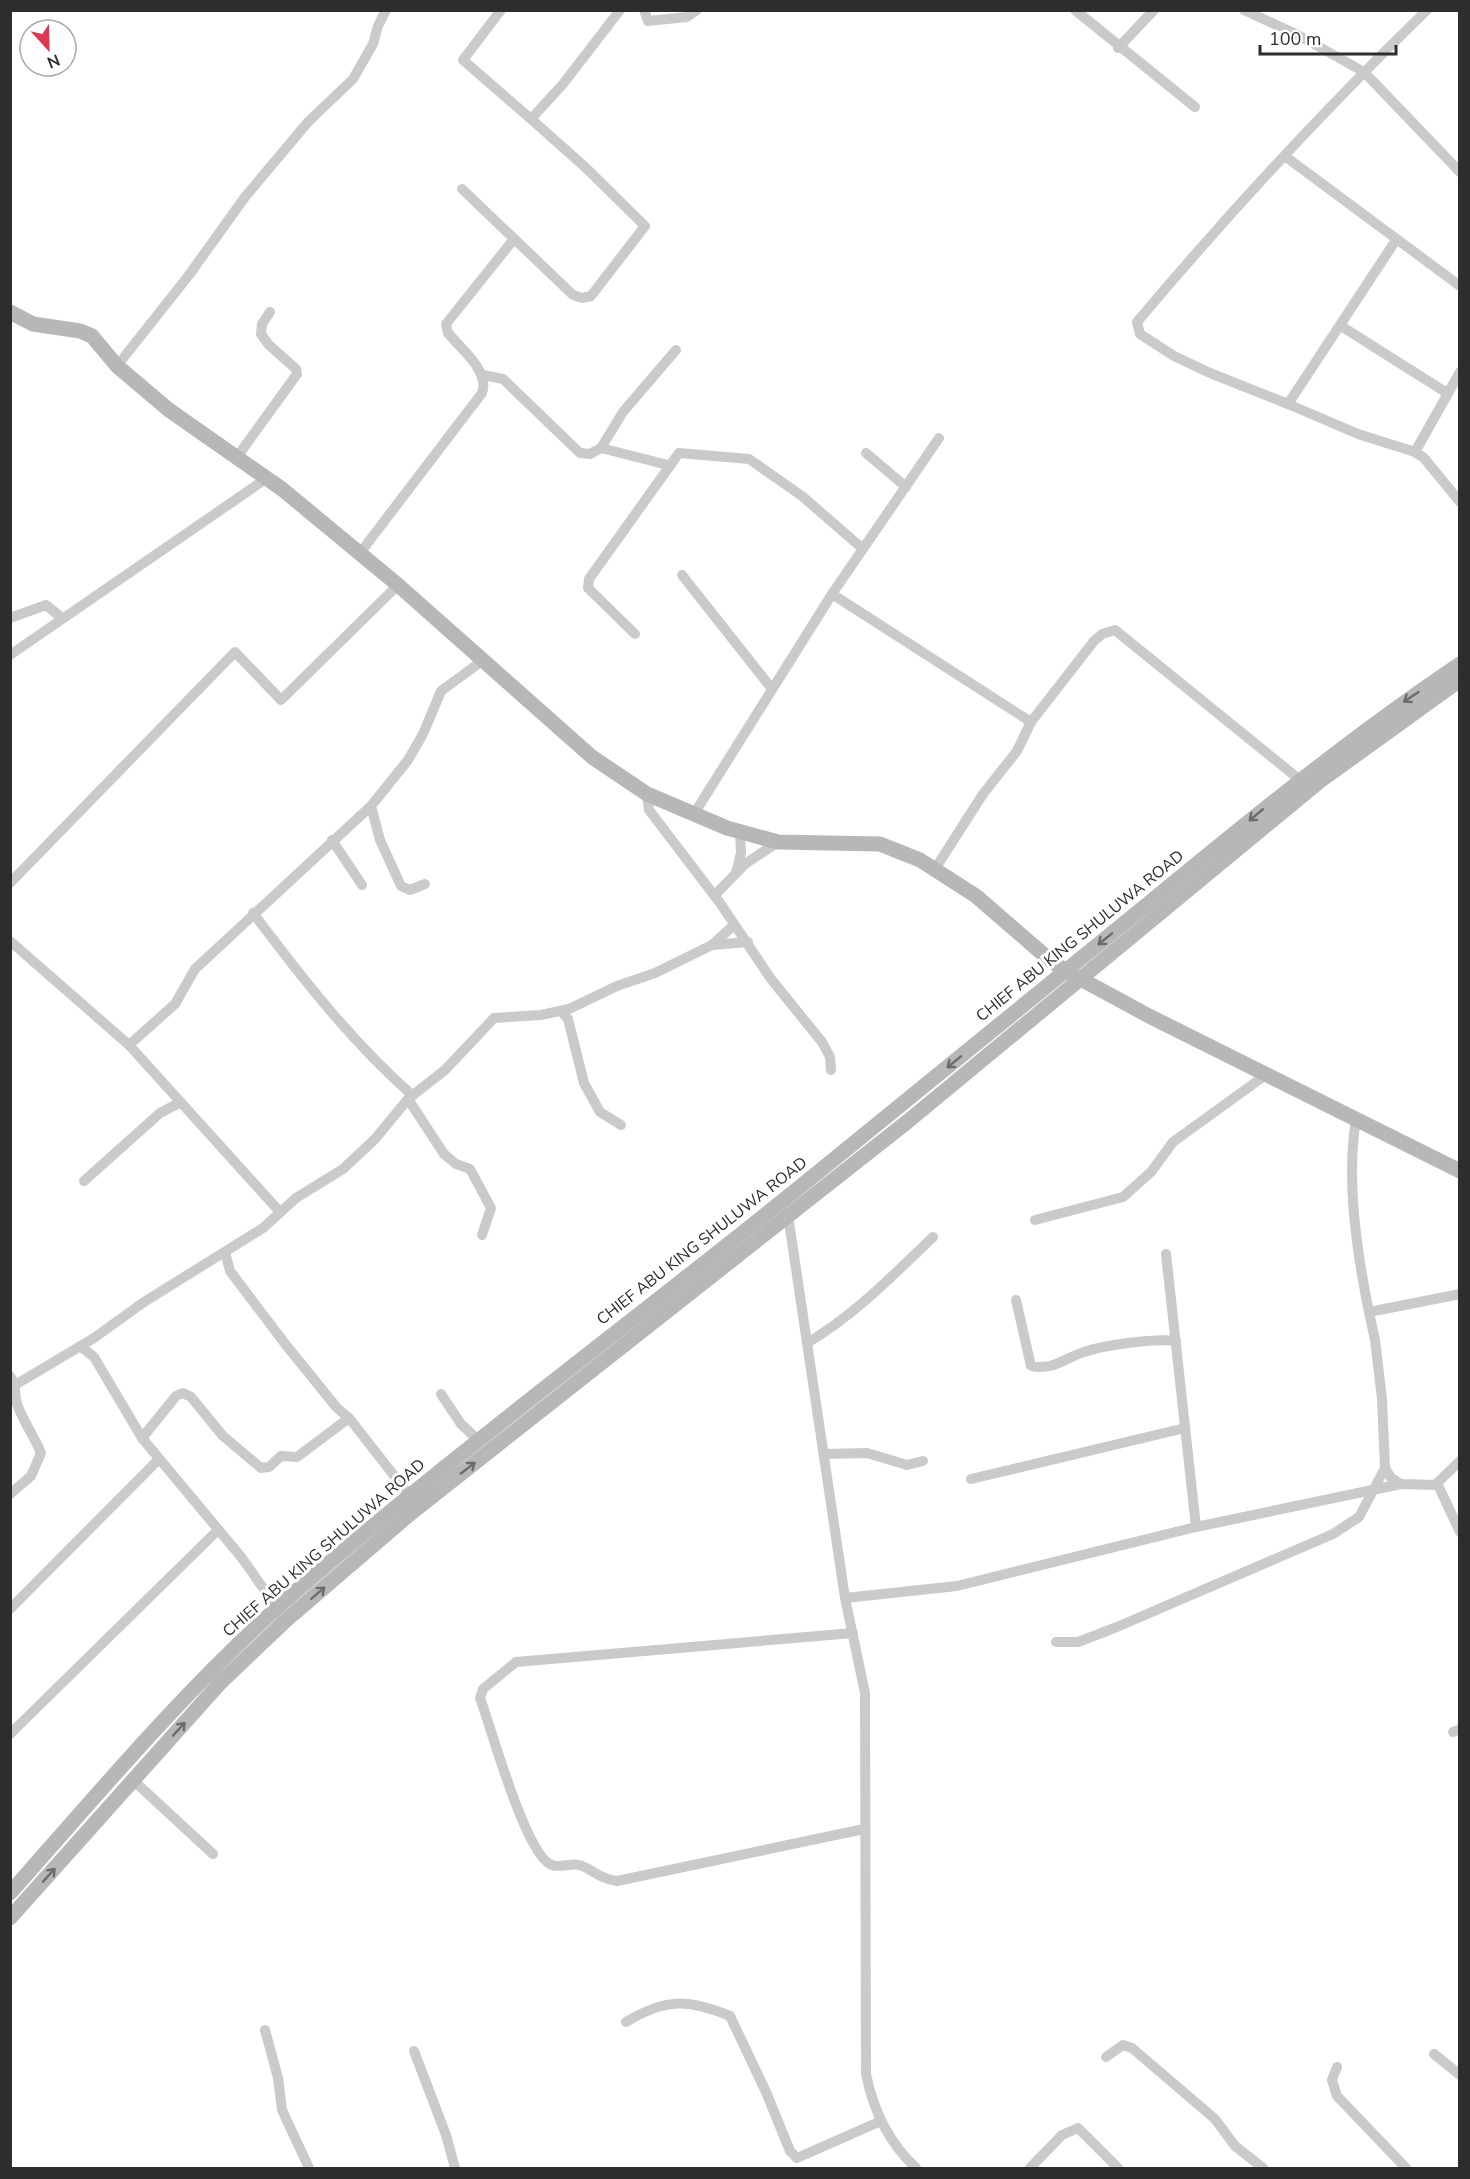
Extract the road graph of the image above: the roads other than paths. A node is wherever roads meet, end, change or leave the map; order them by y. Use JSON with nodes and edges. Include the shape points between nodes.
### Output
{"nodes":[{"id":1,"x":386,"y":10,"type":"edge"},
{"id":2,"x":501,"y":10,"type":"edge"},
{"id":3,"x":620,"y":10,"type":"edge"},
{"id":4,"x":644,"y":10,"type":"edge"},
{"id":5,"x":698,"y":10,"type":"edge"},
{"id":6,"x":1075,"y":10,"type":"edge"},
{"id":7,"x":1154,"y":10,"type":"edge"},
{"id":8,"x":1244,"y":10,"type":"edge"},
{"id":9,"x":1427,"y":10,"type":"edge"},
{"id":10,"x":1118,"y":48,"type":"junction"},
{"id":11,"x":1364,"y":72,"type":"junction"},
{"id":12,"x":1195,"y":107,"type":"dead end"},
{"id":13,"x":531,"y":119,"type":"junction"},
{"id":14,"x":1287,"y":157,"type":"junction"},
{"id":15,"x":1460,"y":172,"type":"edge"},
{"id":16,"x":462,"y":189,"type":"dead end"},
{"id":17,"x":514,"y":239,"type":"junction"},
{"id":18,"x":1396,"y":240,"type":"junction"},
{"id":19,"x":1460,"y":286,"type":"edge"},
{"id":20,"x":10,"y":312,"type":"edge"},
{"id":21,"x":270,"y":312,"type":"dead end"},
{"id":22,"x":1341,"y":326,"type":"junction"},
{"id":23,"x":676,"y":350,"type":"dead end"},
{"id":24,"x":117,"y":366,"type":"junction"},
{"id":25,"x":1460,"y":372,"type":"edge"},
{"id":26,"x":483,"y":375,"type":"junction"},
{"id":27,"x":1447,"y":393,"type":"junction"},
{"id":28,"x":1288,"y":404,"type":"junction"},
{"id":29,"x":939,"y":438,"type":"dead end"},
{"id":30,"x":601,"y":448,"type":"junction"},
{"id":31,"x":1415,"y":452,"type":"junction"},
{"id":32,"x":866,"y":453,"type":"dead end"},
{"id":33,"x":237,"y":457,"type":"junction"},
{"id":34,"x":668,"y":465,"type":"junction"},
{"id":35,"x":267,"y":478,"type":"junction"},
{"id":36,"x":906,"y":487,"type":"junction"},
{"id":37,"x":1459,"y":501,"type":"edge"},
{"id":38,"x":863,"y":549,"type":"junction"},
{"id":39,"x":360,"y":553,"type":"junction"},
{"id":40,"x":682,"y":575,"type":"dead end"},
{"id":41,"x":398,"y":585,"type":"junction"},
{"id":42,"x":832,"y":594,"type":"junction"},
{"id":43,"x":10,"y":618,"type":"edge"},
{"id":44,"x":62,"y":618,"type":"junction"},
{"id":45,"x":635,"y":634,"type":"dead end"},
{"id":46,"x":10,"y":655,"type":"edge"},
{"id":47,"x":482,"y":661,"type":"junction"},
{"id":48,"x":1460,"y":664,"type":"edge"},
{"id":49,"x":1460,"y":680,"type":"edge"},
{"id":50,"x":772,"y":689,"type":"junction"},
{"id":51,"x":1030,"y":722,"type":"junction"},
{"id":52,"x":1300,"y":780,"type":"junction"},
{"id":53,"x":647,"y":794,"type":"junction"},
{"id":54,"x":371,"y":806,"type":"junction"},
{"id":55,"x":694,"y":814,"type":"junction"},
{"id":56,"x":740,"y":832,"type":"junction"},
{"id":57,"x":332,"y":840,"type":"junction"},
{"id":58,"x":778,"y":842,"type":"junction"},
{"id":59,"x":935,"y":869,"type":"junction"},
{"id":60,"x":735,"y":873,"type":"junction"},
{"id":61,"x":10,"y":883,"type":"edge"},
{"id":62,"x":425,"y":884,"type":"dead end"},
{"id":63,"x":362,"y":885,"type":"dead end"},
{"id":64,"x":715,"y":895,"type":"junction"},
{"id":65,"x":253,"y":913,"type":"junction"},
{"id":66,"x":734,"y":925,"type":"junction"},
{"id":67,"x":10,"y":941,"type":"edge"},
{"id":68,"x":748,"y":942,"type":"junction"},
{"id":69,"x":712,"y":945,"type":"junction"},
{"id":70,"x":1066,"y":971,"type":"junction"},
{"id":71,"x":1082,"y":978,"type":"junction"},
{"id":72,"x":567,"y":1012,"type":"junction"},
{"id":73,"x":129,"y":1046,"type":"junction"},
{"id":74,"x":831,"y":1070,"type":"dead end"},
{"id":75,"x":1267,"y":1074,"type":"junction"},
{"id":76,"x":410,"y":1097,"type":"junction"},
{"id":77,"x":181,"y":1102,"type":"junction"},
{"id":78,"x":1356,"y":1120,"type":"junction"},
{"id":79,"x":621,"y":1125,"type":"dead end"},
{"id":80,"x":1460,"y":1171,"type":"edge"},
{"id":81,"x":84,"y":1181,"type":"dead end"},
{"id":82,"x":280,"y":1212,"type":"junction"},
{"id":83,"x":788,"y":1215,"type":"junction"},
{"id":84,"x":1035,"y":1220,"type":"dead end"},
{"id":85,"x":482,"y":1235,"type":"dead end"},
{"id":86,"x":933,"y":1237,"type":"dead end"},
{"id":87,"x":225,"y":1252,"type":"junction"},
{"id":88,"x":1166,"y":1254,"type":"dead end"},
{"id":89,"x":1460,"y":1294,"type":"edge"},
{"id":90,"x":1016,"y":1300,"type":"dead end"},
{"id":91,"x":1369,"y":1312,"type":"junction"},
{"id":92,"x":625,"y":1334,"type":"junction"},
{"id":93,"x":94,"y":1338,"type":"junction"},
{"id":94,"x":1176,"y":1341,"type":"junction"},
{"id":95,"x":807,"y":1343,"type":"junction"},
{"id":96,"x":80,"y":1346,"type":"junction"},
{"id":97,"x":94,"y":1357,"type":"junction"},
{"id":98,"x":12,"y":1383,"type":"edge"},
{"id":99,"x":441,"y":1394,"type":"dead end"},
{"id":100,"x":349,"y":1418,"type":"junction"},
{"id":101,"x":1185,"y":1428,"type":"junction"},
{"id":102,"x":142,"y":1438,"type":"junction"},
{"id":103,"x":477,"y":1440,"type":"junction"},
{"id":104,"x":824,"y":1454,"type":"junction"},
{"id":105,"x":159,"y":1459,"type":"junction"},
{"id":106,"x":923,"y":1461,"type":"dead end"},
{"id":107,"x":1460,"y":1461,"type":"edge"},
{"id":108,"x":1385,"y":1468,"type":"junction"},
{"id":109,"x":971,"y":1479,"type":"dead end"},
{"id":110,"x":1401,"y":1484,"type":"junction"},
{"id":111,"x":1436,"y":1484,"type":"junction"},
{"id":112,"x":1376,"y":1489,"type":"junction"},
{"id":113,"x":10,"y":1494,"type":"edge"},
{"id":114,"x":410,"y":1496,"type":"junction"},
{"id":115,"x":1196,"y":1527,"type":"junction"},
{"id":116,"x":218,"y":1530,"type":"junction"},
{"id":117,"x":1460,"y":1532,"type":"edge"},
{"id":118,"x":845,"y":1598,"type":"junction"},
{"id":119,"x":277,"y":1608,"type":"junction"},
{"id":120,"x":10,"y":1609,"type":"edge"},
{"id":121,"x":853,"y":1633,"type":"junction"},
{"id":122,"x":1056,"y":1642,"type":"dead end"},
{"id":123,"x":10,"y":1734,"type":"edge"},
{"id":124,"x":145,"y":1741,"type":"junction"},
{"id":125,"x":157,"y":1754,"type":"junction"},
{"id":126,"x":133,"y":1780,"type":"junction"},
{"id":127,"x":864,"y":1829,"type":"junction"},
{"id":128,"x":213,"y":1854,"type":"dead end"},
{"id":129,"x":10,"y":1893,"type":"edge"},
{"id":130,"x":10,"y":1918,"type":"edge"},
{"id":131,"x":626,"y":2022,"type":"dead end"},
{"id":132,"x":265,"y":2031,"type":"dead end"},
{"id":133,"x":414,"y":2051,"type":"dead end"},
{"id":134,"x":1434,"y":2054,"type":"dead end"},
{"id":135,"x":1106,"y":2057,"type":"dead end"},
{"id":136,"x":1337,"y":2067,"type":"dead end"},
{"id":137,"x":1460,"y":2075,"type":"edge"},
{"id":138,"x":881,"y":2121,"type":"junction"},
{"id":139,"x":309,"y":2169,"type":"edge"},
{"id":140,"x":455,"y":2169,"type":"edge"},
{"id":141,"x":916,"y":2169,"type":"edge"},
{"id":142,"x":1030,"y":2169,"type":"edge"},
{"id":143,"x":1118,"y":2169,"type":"edge"},
{"id":144,"x":1263,"y":2169,"type":"edge"},
{"id":145,"x":1406,"y":2169,"type":"edge"}],
"edges":[{"from":1,"to":24,"type":"street","via":[[374,44],[353,79],[308,122],[245,197]]},
{"from":2,"to":13,"type":"street","via":[[463,60]]},
{"from":3,"to":13,"type":"street"},
{"from":4,"to":5,"type":"street","via":[[648,21],[687,17]]},
{"from":6,"to":10,"type":"street"},
{"from":7,"to":10,"type":"street"},
{"from":8,"to":11,"type":"street"},
{"from":9,"to":11,"type":"street"},
{"from":10,"to":12,"type":"street"},
{"from":11,"to":14,"type":"street"},
{"from":11,"to":15,"type":"street"},
{"from":13,"to":17,"type":"street","via":[[645,226],[591,296],[582,298],[573,295]]},
{"from":14,"to":18,"type":"street"},
{"from":14,"to":28,"type":"street","via":[[1197,251],[1137,326],[1140,334],[1174,356]]},
{"from":16,"to":17,"type":"street"},
{"from":17,"to":26,"type":"street","via":[[446,324],[448,333]]},
{"from":18,"to":19,"type":"street"},
{"from":18,"to":22,"type":"street"},
{"from":20,"to":24,"type":"street","via":[[33,324],[92,336]]},
{"from":21,"to":33,"type":"street","via":[[261,334],[297,374]]},
{"from":22,"to":27,"type":"street"},
{"from":22,"to":28,"type":"street"},
{"from":23,"to":30,"type":"street","via":[[623,412]]},
{"from":24,"to":33,"type":"street","via":[[169,410]]},
{"from":25,"to":27,"type":"street"},
{"from":26,"to":30,"type":"street","via":[[503,379],[580,453]]},
{"from":26,"to":39,"type":"street","via":[[482,393]]},
{"from":27,"to":31,"type":"street"},
{"from":28,"to":31,"type":"street","via":[[1358,434]]},
{"from":29,"to":36,"type":"street"},
{"from":30,"to":34,"type":"street"},
{"from":31,"to":37,"type":"street"},
{"from":32,"to":36,"type":"street"},
{"from":33,"to":35,"type":"street"},
{"from":34,"to":38,"type":"street","via":[[679,453],[749,459],[802,496]]},
{"from":34,"to":45,"type":"street","via":[[589,579],[588,588]]},
{"from":35,"to":39,"type":"street"},
{"from":35,"to":44,"type":"street"},
{"from":36,"to":38,"type":"street"},
{"from":38,"to":42,"type":"street"},
{"from":39,"to":41,"type":"street"},
{"from":40,"to":50,"type":"street"},
{"from":41,"to":47,"type":"street"},
{"from":41,"to":61,"type":"street","via":[[281,700],[235,652]]},
{"from":42,"to":50,"type":"street"},
{"from":42,"to":51,"type":"street"},
{"from":43,"to":44,"type":"street","via":[[46,605]]},
{"from":44,"to":46,"type":"street"},
{"from":47,"to":53,"type":"street","via":[[592,757]]},
{"from":47,"to":54,"type":"street","via":[[441,691],[413,751]]},
{"from":48,"to":52,"type":"street","name":"CHIEF ABU KING SHULUWA ROAD","one_way":true},
{"from":49,"to":71,"type":"street","via":[[1320,781]]},
{"from":50,"to":55,"type":"street"},
{"from":51,"to":52,"type":"street","via":[[1094,641],[1115,630]]},
{"from":51,"to":59,"type":"street","via":[[1017,751],[983,794]]},
{"from":52,"to":70,"type":"street","name":"CHIEF ABU KING SHULUWA ROAD","one_way":true},
{"from":53,"to":55,"type":"street"},
{"from":53,"to":64,"type":"street","via":[[649,810]]},
{"from":54,"to":57,"type":"street"},
{"from":54,"to":62,"type":"street","via":[[380,840],[401,886],[410,890]]},
{"from":55,"to":56,"type":"street"},
{"from":56,"to":58,"type":"street"},
{"from":56,"to":60,"type":"street","via":[[741,853]]},
{"from":57,"to":63,"type":"street"},
{"from":57,"to":65,"type":"street"},
{"from":58,"to":59,"type":"street","via":[[880,844]]},
{"from":58,"to":60,"type":"street"},
{"from":59,"to":70,"type":"street","via":[[976,896]]},
{"from":60,"to":64,"type":"street"},
{"from":64,"to":66,"type":"street"},
{"from":65,"to":73,"type":"street","via":[[195,969],[175,1005]]},
{"from":65,"to":76,"type":"street","via":[[309,988]]},
{"from":66,"to":68,"type":"street"},
{"from":66,"to":69,"type":"street"},
{"from":67,"to":73,"type":"street"},
{"from":68,"to":69,"type":"street"},
{"from":68,"to":74,"type":"street","via":[[771,979],[822,1042],[830,1057]]},
{"from":69,"to":72,"type":"street","via":[[616,986]]},
{"from":70,"to":71,"type":"street"},
{"from":70,"to":92,"type":"street","name":"CHIEF ABU KING SHULUWA ROAD","one_way":true},
{"from":71,"to":75,"type":"street"},
{"from":71,"to":83,"type":"street"},
{"from":72,"to":76,"type":"street","via":[[494,1018],[445,1070]]},
{"from":72,"to":79,"type":"street","via":[[584,1083],[600,1112]]},
{"from":73,"to":77,"type":"street"},
{"from":75,"to":78,"type":"street"},
{"from":75,"to":84,"type":"street","via":[[1173,1142],[1151,1172],[1123,1197]]},
{"from":76,"to":82,"type":"street","via":[[343,1169]]},
{"from":76,"to":85,"type":"street","via":[[444,1154],[475,1175],[492,1208]]},
{"from":77,"to":81,"type":"street","via":[[160,1113]]},
{"from":77,"to":82,"type":"street"},
{"from":78,"to":80,"type":"street"},
{"from":78,"to":91,"type":"street","via":[[1352,1164]]},
{"from":82,"to":87,"type":"street"},
{"from":83,"to":92,"type":"street"},
{"from":83,"to":95,"type":"street"},
{"from":86,"to":95,"type":"street","via":[[874,1294]]},
{"from":87,"to":93,"type":"street"},
{"from":87,"to":100,"type":"street","via":[[230,1271],[337,1408]]},
{"from":88,"to":94,"type":"street"},
{"from":89,"to":91,"type":"street"},
{"from":90,"to":94,"type":"street","via":[[1031,1366],[1054,1366],[1096,1349]]},
{"from":91,"to":108,"type":"street","via":[[1382,1399]]},
{"from":92,"to":103,"type":"street","name":"CHIEF ABU KING SHULUWA ROAD"},
{"from":125,"to":92,"type":"street","one_way":true,"via":[[220,1683],[285,1621]]},
{"from":93,"to":96,"type":"street"},
{"from":93,"to":97,"type":"street"},
{"from":94,"to":101,"type":"street"},
{"from":95,"to":104,"type":"street"},
{"from":96,"to":97,"type":"street"},
{"from":96,"to":98,"type":"street"},
{"from":97,"to":102,"type":"street"},
{"from":98,"to":113,"type":"street","via":[[41,1453],[31,1476]]},
{"from":99,"to":103,"type":"street"},
{"from":100,"to":102,"type":"street","via":[[297,1458],[281,1456],[269,1467],[261,1468],[223,1436],[191,1397],[183,1394],[176,1396]]},
{"from":100,"to":114,"type":"street"},
{"from":101,"to":109,"type":"street"},
{"from":101,"to":115,"type":"street"},
{"from":102,"to":105,"type":"street"},
{"from":103,"to":114,"type":"street","name":"CHIEF ABU KING SHULUWA ROAD"},
{"from":104,"to":106,"type":"street","via":[[867,1453],[907,1465]]},
{"from":104,"to":118,"type":"street"},
{"from":105,"to":116,"type":"street"},
{"from":105,"to":120,"type":"street"},
{"from":107,"to":111,"type":"street"},
{"from":108,"to":110,"type":"street"},
{"from":108,"to":112,"type":"street"},
{"from":110,"to":111,"type":"street"},
{"from":110,"to":112,"type":"street"},
{"from":111,"to":117,"type":"street"},
{"from":112,"to":115,"type":"street"},
{"from":112,"to":122,"type":"street","via":[[1359,1517],[1333,1534],[1117,1627],[1078,1642]]},
{"from":114,"to":119,"type":"street","name":"CHIEF ABU KING SHULUWA ROAD"},
{"from":115,"to":118,"type":"street","via":[[957,1586]]},
{"from":116,"to":119,"type":"street"},
{"from":116,"to":123,"type":"street"},
{"from":118,"to":121,"type":"street"},
{"from":119,"to":124,"type":"street","name":"CHIEF ABU KING SHULUWA ROAD"},
{"from":121,"to":127,"type":"street","via":[[865,1693]]},
{"from":121,"to":127,"type":"street","via":[[516,1662],[483,1689],[480,1698],[526,1832],[538,1854],[551,1865],[581,1865],[602,1879],[617,1881]]},
{"from":124,"to":125,"type":"street"},
{"from":124,"to":129,"type":"street","name":"CHIEF ABU KING SHULUWA ROAD"},
{"from":125,"to":126,"type":"street"},
{"from":126,"to":128,"type":"street"},
{"from":130,"to":126,"type":"street","one_way":true},
{"from":127,"to":138,"type":"street","via":[[866,2074],[870,2099]]},
{"from":131,"to":138,"type":"street","via":[[644,2011],[677,2002],[705,2006],[730,2016],[790,2151],[797,2158]]},
{"from":132,"to":139,"type":"street","via":[[282,2110]]},
{"from":133,"to":140,"type":"street"},
{"from":134,"to":137,"type":"street"},
{"from":135,"to":144,"type":"street","via":[[1128,2045],[1215,2119],[1235,2146]]},
{"from":136,"to":145,"type":"street","via":[[1332,2080],[1336,2096]]},
{"from":138,"to":141,"type":"street"},
{"from":142,"to":143,"type":"street","via":[[1062,2135],[1078,2128]]}]}
